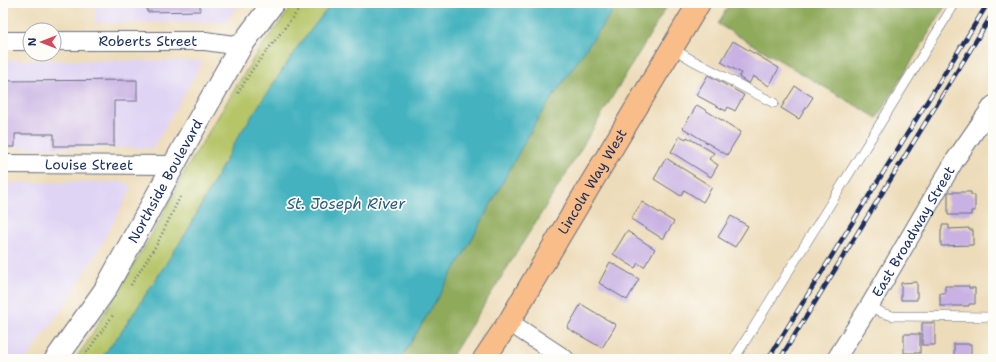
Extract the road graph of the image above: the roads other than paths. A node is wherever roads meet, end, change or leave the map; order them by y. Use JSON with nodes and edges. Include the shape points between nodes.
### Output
{"nodes":[{"id":1,"x":273,"y":3,"type":"edge"},
{"id":2,"x":699,"y":3,"type":"edge"},
{"id":3,"x":955,"y":3,"type":"edge"},
{"id":4,"x":22,"y":41,"type":"edge"},
{"id":5,"x":62,"y":41,"type":"edge"},
{"id":6,"x":3,"y":42,"type":"edge"},
{"id":7,"x":242,"y":46,"type":"junction"},
{"id":8,"x":672,"y":48,"type":"junction"},
{"id":9,"x":774,"y":103,"type":"dead end"},
{"id":10,"x":993,"y":105,"type":"edge"},
{"id":11,"x":3,"y":164,"type":"edge"},
{"id":12,"x":174,"y":165,"type":"junction"},
{"id":13,"x":870,"y":306,"type":"junction"},
{"id":14,"x":993,"y":318,"type":"edge"},
{"id":15,"x":509,"y":322,"type":"junction"},
{"id":16,"x":56,"y":359,"type":"edge"},
{"id":17,"x":484,"y":359,"type":"edge"},
{"id":18,"x":565,"y":359,"type":"edge"},
{"id":19,"x":734,"y":359,"type":"edge"},
{"id":20,"x":836,"y":359,"type":"edge"}],
"edges":[{"from":1,"to":7,"type":"street","name":"Northside Boulevard"},
{"from":2,"to":8,"type":"main road","name":"Lincoln Way West"},
{"from":3,"to":19,"type":"lane"},
{"from":4,"to":6,"type":"street"},
{"from":5,"to":7,"type":"street","name":"Roberts Street","via":[[205,41]]},
{"from":7,"to":12,"type":"street","name":"Northside Boulevard"},
{"from":8,"to":9,"type":"lane"},
{"from":8,"to":15,"type":"main road","name":"Lincoln Way West"},
{"from":10,"to":13,"type":"street","name":"East Broadway Street","via":[[955,160]]},
{"from":11,"to":12,"type":"street","name":"Louise Street"},
{"from":12,"to":16,"type":"street","name":"Northside Boulevard","via":[[105,290]]},
{"from":13,"to":14,"type":"lane","via":[[893,316]]},
{"from":13,"to":20,"type":"street","name":"East Broadway Street"},
{"from":15,"to":17,"type":"main road","name":"Lincoln Way West"},
{"from":15,"to":18,"type":"street"}]}
